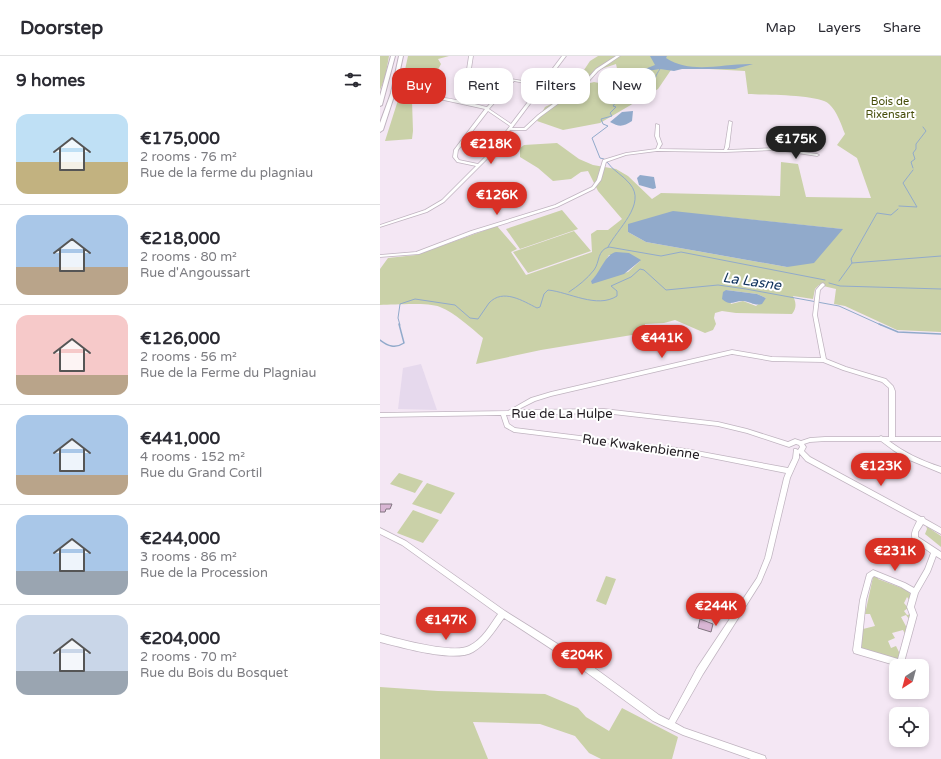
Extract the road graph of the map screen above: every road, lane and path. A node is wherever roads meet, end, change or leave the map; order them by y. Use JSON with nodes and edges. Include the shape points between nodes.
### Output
{"nodes":[{"id":1,"x":393,"y":56,"type":"edge"},
{"id":2,"x":401,"y":56,"type":"edge"},
{"id":3,"x":471,"y":56,"type":"edge"},
{"id":4,"x":564,"y":56,"type":"edge"},
{"id":5,"x":618,"y":56,"type":"edge"},
{"id":6,"x":555,"y":68,"type":"edge"},
{"id":7,"x":514,"y":80,"type":"junction"},
{"id":8,"x":521,"y":81,"type":"edge"},
{"id":9,"x":446,"y":99,"type":"edge"},
{"id":10,"x":528,"y":104,"type":"edge"},
{"id":11,"x":380,"y":105,"type":"edge"},
{"id":12,"x":488,"y":108,"type":"junction"},
{"id":13,"x":730,"y":122,"type":"dead end"},
{"id":14,"x":512,"y":125,"type":"junction"},
{"id":15,"x":657,"y":125,"type":"dead end"},
{"id":16,"x":509,"y":129,"type":"junction"},
{"id":17,"x":380,"y":130,"type":"edge"},
{"id":18,"x":657,"y":150,"type":"junction"},
{"id":19,"x":725,"y":152,"type":"junction"},
{"id":20,"x":817,"y":155,"type":"dead end"},
{"id":21,"x":479,"y":165,"type":"junction"},
{"id":22,"x":380,"y":226,"type":"edge"},
{"id":23,"x":380,"y":256,"type":"edge"},
{"id":24,"x":823,"y":285,"type":"dead end"},
{"id":25,"x":824,"y":360,"type":"junction"},
{"id":26,"x":506,"y":413,"type":"junction"},
{"id":27,"x":380,"y":415,"type":"edge"},
{"id":28,"x":881,"y":438,"type":"junction"},
{"id":29,"x":892,"y":438,"type":"junction"},
{"id":30,"x":941,"y":439,"type":"edge"},
{"id":31,"x":801,"y":443,"type":"junction"},
{"id":32,"x":789,"y":444,"type":"junction"},
{"id":33,"x":798,"y":454,"type":"junction"},
{"id":34,"x":941,"y":470,"type":"edge"},
{"id":35,"x":789,"y":471,"type":"junction"},
{"id":36,"x":922,"y":519,"type":"junction"},
{"id":37,"x":380,"y":531,"type":"edge"},
{"id":38,"x":941,"y":531,"type":"edge"},
{"id":39,"x":934,"y":552,"type":"junction"},
{"id":40,"x":941,"y":556,"type":"edge"},
{"id":41,"x":915,"y":592,"type":"junction"},
{"id":42,"x":503,"y":613,"type":"junction"},
{"id":43,"x":380,"y":638,"type":"edge"},
{"id":44,"x":670,"y":725,"type":"junction"},
{"id":45,"x":762,"y":759,"type":"edge"}],
"edges":[{"from":1,"to":11,"type":"highway"},
{"from":2,"to":17,"type":"highway","via":[[393,93]]},
{"from":3,"to":7,"type":"street","via":[[471,72]]},
{"from":4,"to":6,"type":"street"},
{"from":5,"to":16,"type":"street","via":[[525,129]]},
{"from":7,"to":8,"type":"street"},
{"from":7,"to":12,"type":"street"},
{"from":9,"to":12,"type":"street"},
{"from":10,"to":14,"type":"street"},
{"from":12,"to":14,"type":"street"},
{"from":12,"to":21,"type":"street","via":[[455,157],[459,162]]},
{"from":13,"to":19,"type":"street"},
{"from":14,"to":16,"type":"street"},
{"from":15,"to":18,"type":"street","via":[[660,144]]},
{"from":16,"to":21,"type":"street"},
{"from":18,"to":19,"type":"street"},
{"from":18,"to":23,"type":"street","via":[[626,154],[604,161],[599,180],[593,188],[551,208],[473,232],[417,253]]},
{"from":19,"to":20,"type":"street","via":[[777,149]]},
{"from":21,"to":22,"type":"street","via":[[435,207]]},
{"from":24,"to":25,"type":"street","via":[[818,290],[815,315]]},
{"from":25,"to":26,"type":"street","via":[[772,360],[727,352],[551,394],[533,399]]},
{"from":25,"to":29,"type":"street","via":[[888,382],[892,391]]},
{"from":26,"to":27,"type":"street","name":"Rue de La Hulpe"},
{"from":26,"to":32,"type":"street","name":"Rue de La Hulpe","via":[[610,411],[718,424]]},
{"from":26,"to":35,"type":"street","name":"Rue Kwakenbienne","via":[[507,425],[514,430],[686,451]]},
{"from":28,"to":29,"type":"street"},
{"from":28,"to":31,"type":"street","via":[[816,439]]},
{"from":28,"to":34,"type":"street","via":[[898,451]]},
{"from":29,"to":30,"type":"street"},
{"from":31,"to":32,"type":"street","via":[[795,441]]},
{"from":31,"to":33,"type":"street","via":[[803,447]]},
{"from":32,"to":33,"type":"street"},
{"from":33,"to":35,"type":"street"},
{"from":33,"to":36,"type":"street"},
{"from":35,"to":44,"type":"street","via":[[771,547],[759,580],[700,671]]},
{"from":36,"to":38,"type":"street"},
{"from":36,"to":39,"type":"street","via":[[915,532],[915,538]]},
{"from":37,"to":42,"type":"street","via":[[404,543]]},
{"from":39,"to":40,"type":"street"},
{"from":39,"to":41,"type":"street","via":[[928,570]]},
{"from":41,"to":41,"type":"street","via":[[873,573],[869,576],[863,600],[857,650],[900,663],[914,615],[910,607]]},
{"from":42,"to":43,"type":"street","via":[[469,651],[448,652]]},
{"from":42,"to":44,"type":"street"},
{"from":44,"to":45,"type":"street"}]}
